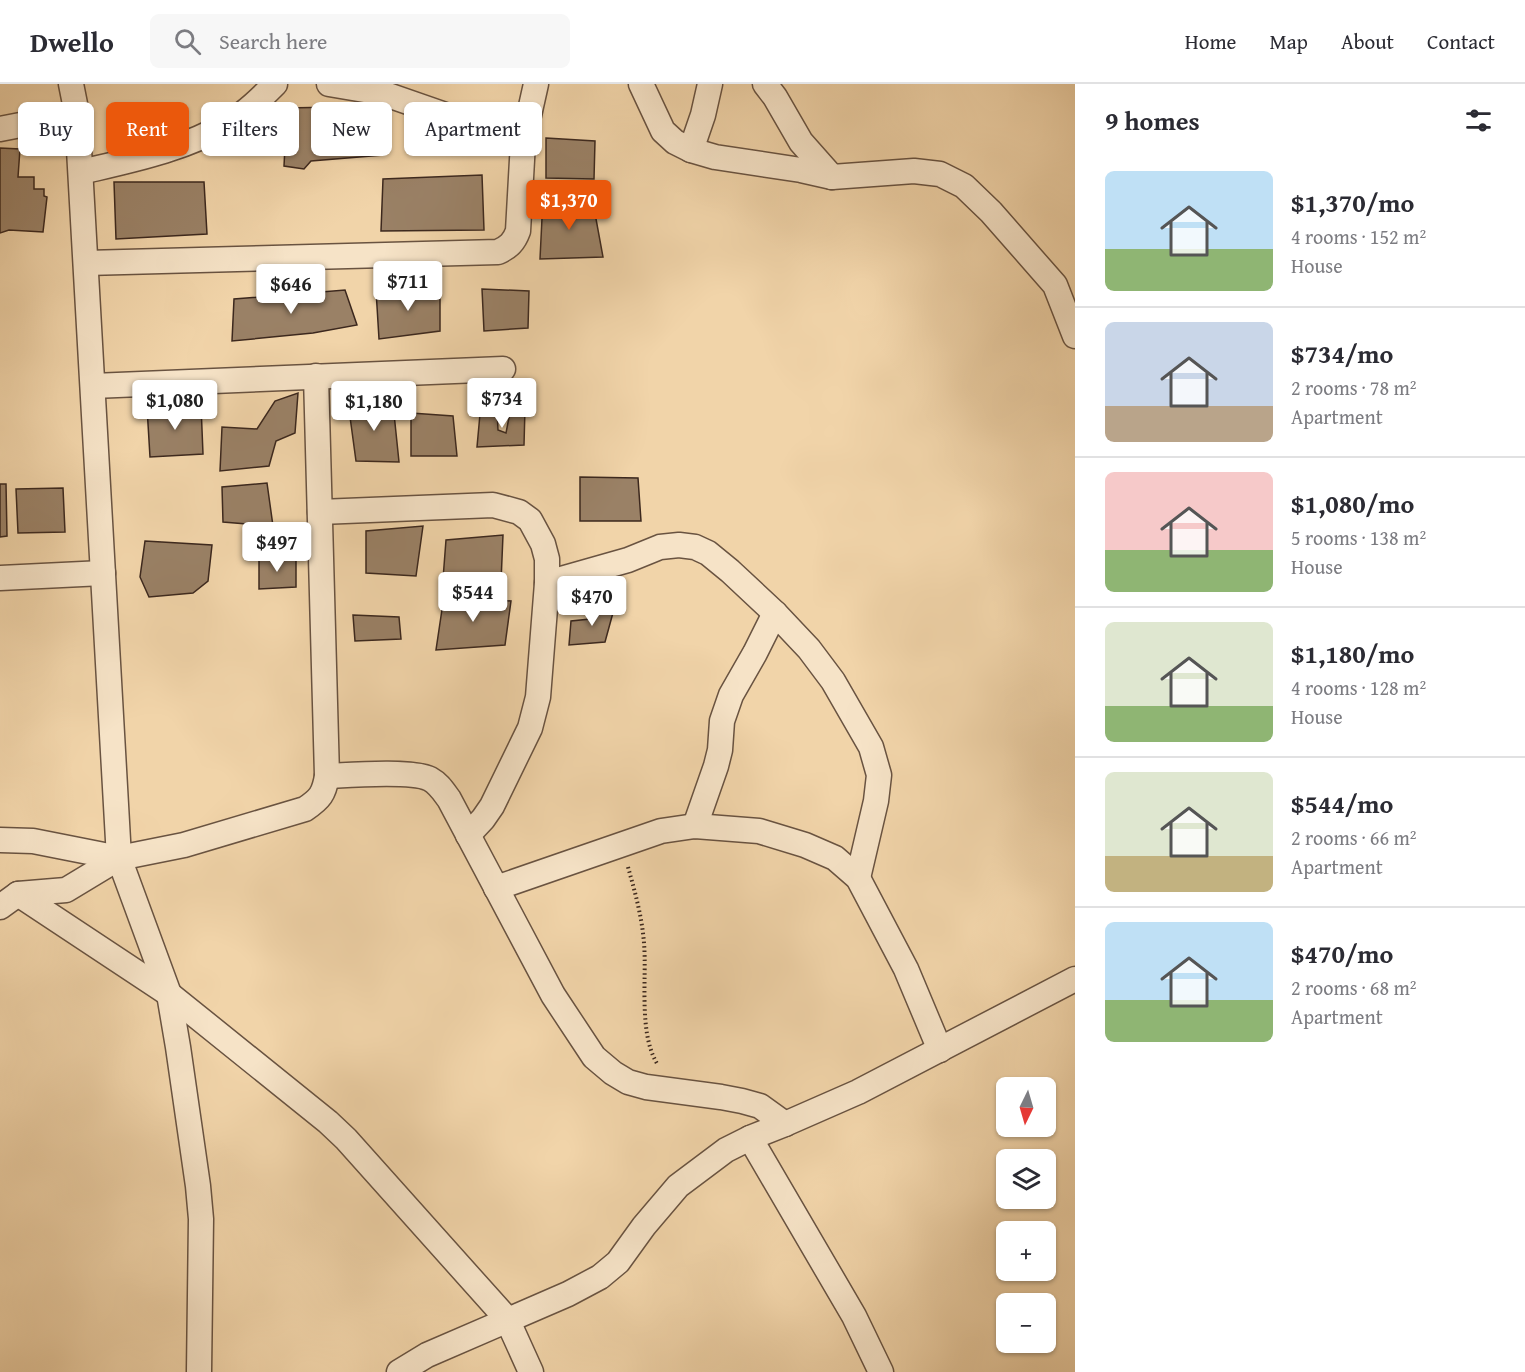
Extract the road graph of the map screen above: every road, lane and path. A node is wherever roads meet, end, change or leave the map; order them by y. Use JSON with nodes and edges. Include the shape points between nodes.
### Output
{"nodes":[{"id":1,"x":71,"y":84,"type":"edge"},
{"id":2,"x":275,"y":84,"type":"edge"},
{"id":3,"x":329,"y":84,"type":"edge"},
{"id":4,"x":536,"y":84,"type":"edge"},
{"id":5,"x":641,"y":84,"type":"edge"},
{"id":6,"x":710,"y":84,"type":"edge"},
{"id":7,"x":765,"y":84,"type":"edge"},
{"id":8,"x":75,"y":102,"type":"edge"},
{"id":9,"x":408,"y":102,"type":"edge"},
{"id":10,"x":532,"y":102,"type":"edge"},
{"id":11,"x":18,"y":125,"type":"edge"},
{"id":12,"x":0,"y":129,"type":"edge"},
{"id":13,"x":691,"y":150,"type":"junction"},
{"id":14,"x":80,"y":156,"type":"edge"},
{"id":15,"x":522,"y":156,"type":"edge"},
{"id":16,"x":81,"y":172,"type":"junction"},
{"id":17,"x":832,"y":177,"type":"junction"},
{"id":18,"x":86,"y":263,"type":"junction"},
{"id":19,"x":1065,"y":281,"type":"edge"},
{"id":20,"x":1075,"y":336,"type":"edge"},
{"id":21,"x":503,"y":369,"type":"dead end"},
{"id":22,"x":316,"y":376,"type":"junction"},
{"id":23,"x":93,"y":386,"type":"junction"},
{"id":24,"x":320,"y":512,"type":"junction"},
{"id":25,"x":103,"y":573,"type":"junction"},
{"id":26,"x":0,"y":578,"type":"edge"},
{"id":27,"x":547,"y":583,"type":"junction"},
{"id":28,"x":775,"y":613,"type":"junction"},
{"id":29,"x":327,"y":776,"type":"junction"},
{"id":30,"x":695,"y":826,"type":"junction"},
{"id":31,"x":468,"y":835,"type":"junction"},
{"id":32,"x":0,"y":840,"type":"edge"},
{"id":33,"x":622,"y":845,"type":"junction"},
{"id":34,"x":119,"y":858,"type":"junction"},
{"id":35,"x":858,"y":878,"type":"junction"},
{"id":36,"x":496,"y":888,"type":"junction"},
{"id":37,"x":9,"y":901,"type":"edge"},
{"id":38,"x":1075,"y":979,"type":"edge"},
{"id":39,"x":169,"y":994,"type":"junction"},
{"id":40,"x":940,"y":1050,"type":"junction"},
{"id":41,"x":678,"y":1091,"type":"junction"},
{"id":42,"x":785,"y":1124,"type":"junction"},
{"id":43,"x":750,"y":1138,"type":"junction"},
{"id":44,"x":507,"y":1319,"type":"junction"},
{"id":45,"x":199,"y":1372,"type":"edge"},
{"id":46,"x":399,"y":1372,"type":"edge"},
{"id":47,"x":531,"y":1372,"type":"edge"},
{"id":48,"x":881,"y":1372,"type":"edge"}],
"edges":[{"from":1,"to":8,"type":"street"},
{"from":2,"to":16,"type":"street","via":[[247,111],[188,143]]},
{"from":3,"to":9,"type":"street","via":[[382,93]]},
{"from":4,"to":10,"type":"street"},
{"from":5,"to":13,"type":"street","via":[[663,131]]},
{"from":6,"to":13,"type":"street"},
{"from":7,"to":17,"type":"street","via":[[801,142]]},
{"from":11,"to":12,"type":"street"},
{"from":13,"to":17,"type":"street"},
{"from":14,"to":16,"type":"street"},
{"from":15,"to":18,"type":"street","via":[[518,231],[514,241],[498,252]]},
{"from":16,"to":18,"type":"street"},
{"from":17,"to":19,"type":"street","via":[[914,171],[940,174],[964,186],[1022,246]]},
{"from":18,"to":23,"type":"street"},
{"from":19,"to":20,"type":"street"},
{"from":21,"to":22,"type":"street"},
{"from":22,"to":23,"type":"street"},
{"from":22,"to":24,"type":"street"},
{"from":23,"to":25,"type":"street"},
{"from":24,"to":27,"type":"street","via":[[493,505],[519,512],[530,520],[543,544]]},
{"from":24,"to":29,"type":"street"},
{"from":25,"to":26,"type":"street"},
{"from":25,"to":34,"type":"street"},
{"from":27,"to":28,"type":"street","via":[[660,547],[695,547],[730,571]]},
{"from":27,"to":31,"type":"street","via":[[538,697],[530,728],[492,806]]},
{"from":28,"to":30,"type":"street","via":[[730,694],[716,766]]},
{"from":28,"to":35,"type":"street","via":[[833,681],[871,747],[879,775]]},
{"from":29,"to":31,"type":"street","via":[[413,774],[428,778],[440,786]]},
{"from":29,"to":34,"type":"street","via":[[317,801],[305,809],[184,845]]},
{"from":30,"to":33,"type":"street","via":[[662,831]]},
{"from":30,"to":35,"type":"street","via":[[759,831],[806,845],[835,858]]},
{"from":31,"to":36,"type":"street"},
{"from":32,"to":34,"type":"street","via":[[33,841]]},
{"from":33,"to":36,"type":"street"},
{"from":33,"to":41,"type":"path","via":[[645,944],[647,1042],[656,1062]]},
{"from":34,"to":37,"type":"street","via":[[66,890]]},
{"from":34,"to":39,"type":"street"},
{"from":35,"to":40,"type":"street","via":[[906,969]]},
{"from":36,"to":41,"type":"street","via":[[553,995],[594,1057],[628,1082]]},
{"from":37,"to":39,"type":"street"},
{"from":38,"to":40,"type":"street"},
{"from":39,"to":44,"type":"street","via":[[346,1139]]},
{"from":39,"to":45,"type":"street","via":[[201,1219]]},
{"from":40,"to":42,"type":"street"},
{"from":41,"to":42,"type":"street","via":[[760,1106]]},
{"from":42,"to":43,"type":"street"},
{"from":43,"to":44,"type":"street","via":[[726,1150],[678,1186],[618,1262],[600,1276]]},
{"from":43,"to":48,"type":"street","via":[[854,1316]]},
{"from":44,"to":46,"type":"street"},
{"from":44,"to":47,"type":"street"}]}
